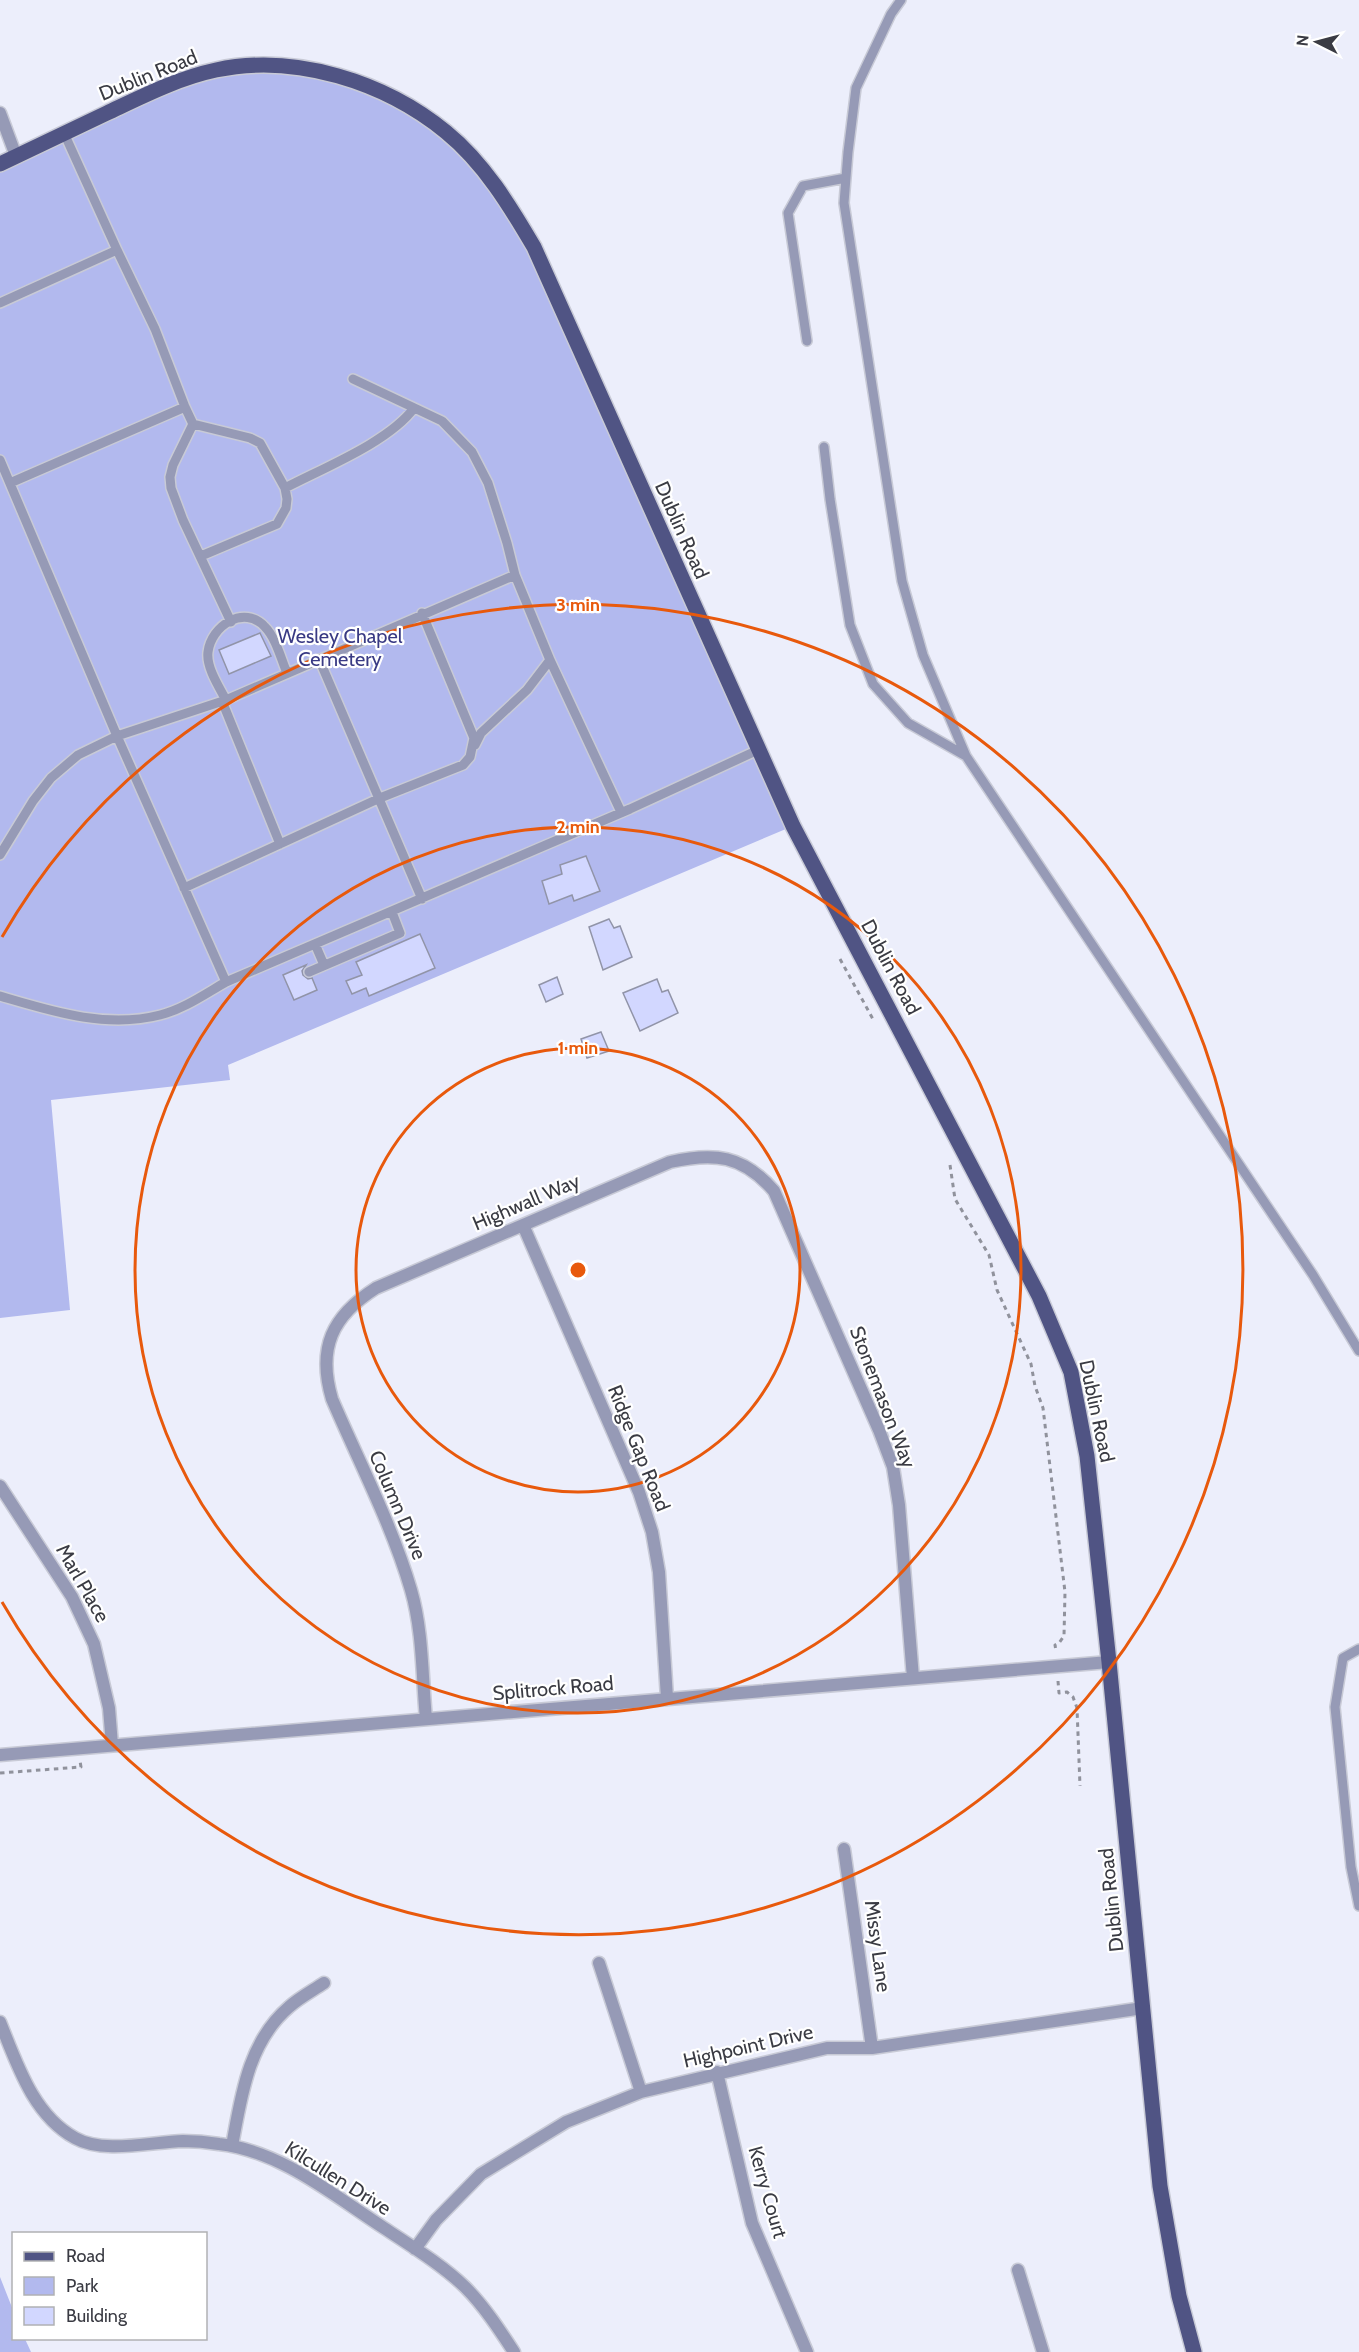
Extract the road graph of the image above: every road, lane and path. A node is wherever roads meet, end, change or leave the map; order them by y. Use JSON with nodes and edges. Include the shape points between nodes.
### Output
{"nodes":[{"id":1,"x":902,"y":0,"type":"edge"},
{"id":2,"x":0,"y":113,"type":"edge"},
{"id":3,"x":64,"y":134,"type":"junction"},
{"id":4,"x":16,"y":156,"type":"junction"},
{"id":5,"x":0,"y":164,"type":"edge"},
{"id":6,"x":846,"y":178,"type":"junction"},
{"id":7,"x":117,"y":250,"type":"junction"},
{"id":8,"x":0,"y":303,"type":"edge"},
{"id":9,"x":807,"y":341,"type":"dead end"},
{"id":10,"x":353,"y":380,"type":"dead end"},
{"id":11,"x":185,"y":407,"type":"junction"},
{"id":12,"x":414,"y":408,"type":"junction"},
{"id":13,"x":193,"y":424,"type":"junction"},
{"id":14,"x":824,"y":447,"type":"dead end"},
{"id":15,"x":0,"y":460,"type":"edge"},
{"id":16,"x":10,"y":483,"type":"junction"},
{"id":17,"x":285,"y":488,"type":"junction"},
{"id":18,"x":201,"y":556,"type":"junction"},
{"id":19,"x":515,"y":575,"type":"junction"},
{"id":20,"x":422,"y":613,"type":"junction"},
{"id":21,"x":231,"y":622,"type":"junction"},
{"id":22,"x":319,"y":659,"type":"junction"},
{"id":23,"x":550,"y":660,"type":"junction"},
{"id":24,"x":287,"y":673,"type":"junction"},
{"id":25,"x":224,"y":701,"type":"junction"},
{"id":26,"x":117,"y":736,"type":"junction"},
{"id":27,"x":473,"y":747,"type":"junction"},
{"id":28,"x":758,"y":750,"type":"junction"},
{"id":29,"x":966,"y":756,"type":"junction"},
{"id":30,"x":380,"y":798,"type":"junction"},
{"id":31,"x":621,"y":812,"type":"junction"},
{"id":32,"x":280,"y":844,"type":"junction"},
{"id":33,"x":0,"y":855,"type":"edge"},
{"id":34,"x":184,"y":888,"type":"junction"},
{"id":35,"x":422,"y":899,"type":"junction"},
{"id":36,"x":392,"y":912,"type":"junction"},
{"id":37,"x":315,"y":944,"type":"junction"},
{"id":38,"x":840,"y":959,"type":"dead end"},
{"id":39,"x":324,"y":965,"type":"junction"},
{"id":40,"x":309,"y":972,"type":"dead end"},
{"id":41,"x":226,"y":982,"type":"junction"},
{"id":42,"x":0,"y":996,"type":"edge"},
{"id":43,"x":880,"y":1031,"type":"dead end"},
{"id":44,"x":948,"y":1159,"type":"dead end"},
{"id":45,"x":736,"y":1161,"type":"joint"},
{"id":46,"x":523,"y":1225,"type":"junction"},
{"id":47,"x":342,"y":1315,"type":"joint"},
{"id":48,"x":1359,"y":1351,"type":"edge"},
{"id":49,"x":0,"y":1486,"type":"edge"},
{"id":50,"x":1359,"y":1648,"type":"edge"},
{"id":51,"x":1056,"y":1653,"type":"dead end"},
{"id":52,"x":1109,"y":1662,"type":"junction"},
{"id":53,"x":913,"y":1678,"type":"junction"},
{"id":54,"x":1058,"y":1683,"type":"dead end"},
{"id":55,"x":667,"y":1698,"type":"junction"},
{"id":56,"x":426,"y":1719,"type":"junction"},
{"id":57,"x":112,"y":1745,"type":"junction"},
{"id":58,"x":0,"y":1755,"type":"edge"},
{"id":59,"x":1080,"y":1786,"type":"dead end"},
{"id":60,"x":844,"y":1850,"type":"dead end"},
{"id":61,"x":1359,"y":1906,"type":"edge"},
{"id":62,"x":599,"y":1963,"type":"dead end"},
{"id":63,"x":324,"y":1983,"type":"dead end"},
{"id":64,"x":1143,"y":2008,"type":"junction"},
{"id":65,"x":0,"y":2022,"type":"edge"},
{"id":66,"x":872,"y":2049,"type":"junction"},
{"id":67,"x":717,"y":2072,"type":"junction"},
{"id":68,"x":641,"y":2092,"type":"junction"},
{"id":69,"x":232,"y":2146,"type":"junction"},
{"id":70,"x":415,"y":2249,"type":"junction"},
{"id":71,"x":1018,"y":2270,"type":"dead end"},
{"id":72,"x":514,"y":2352,"type":"edge"},
{"id":73,"x":807,"y":2352,"type":"edge"},
{"id":74,"x":1043,"y":2352,"type":"edge"},
{"id":75,"x":1194,"y":2352,"type":"edge"}],
"edges":[{"from":1,"to":6,"type":"lane","via":[[891,14],[856,88]]},
{"from":2,"to":4,"type":"street"},
{"from":3,"to":4,"type":"main road","name":"Dublin Road"},
{"from":3,"to":7,"type":"lane"},
{"from":3,"to":28,"type":"main road","name":"Dublin Road","via":[[152,92],[216,70],[255,66],[322,73],[377,90],[447,133],[494,184],[534,247]]},
{"from":4,"to":5,"type":"main road","name":"Dublin Road"},
{"from":6,"to":9,"type":"lane","via":[[802,186],[788,213]]},
{"from":6,"to":29,"type":"lane","via":[[844,203],[902,581],[922,655]]},
{"from":7,"to":8,"type":"lane"},
{"from":7,"to":11,"type":"lane","via":[[155,329]]},
{"from":10,"to":12,"type":"lane"},
{"from":11,"to":13,"type":"lane"},
{"from":11,"to":16,"type":"lane"},
{"from":12,"to":17,"type":"lane","via":[[404,422],[385,436]]},
{"from":12,"to":19,"type":"lane","via":[[442,421],[472,452],[488,483]]},
{"from":13,"to":17,"type":"lane","via":[[260,443]]},
{"from":13,"to":18,"type":"lane","via":[[170,477],[173,495]]},
{"from":14,"to":29,"type":"lane","via":[[850,625],[873,684],[908,723]]},
{"from":15,"to":16,"type":"lane"},
{"from":16,"to":26,"type":"lane"},
{"from":17,"to":18,"type":"lane","via":[[286,508],[277,524]]},
{"from":18,"to":21,"type":"lane"},
{"from":19,"to":20,"type":"lane"},
{"from":19,"to":23,"type":"lane"},
{"from":20,"to":22,"type":"lane"},
{"from":20,"to":27,"type":"lane","via":[[474,738]]},
{"from":21,"to":24,"type":"lane","via":[[253,618],[266,627]]},
{"from":21,"to":25,"type":"lane","via":[[219,628],[207,655]]},
{"from":22,"to":24,"type":"lane"},
{"from":22,"to":30,"type":"lane"},
{"from":23,"to":27,"type":"lane","via":[[527,690],[481,733]]},
{"from":23,"to":31,"type":"lane"},
{"from":24,"to":25,"type":"lane"},
{"from":25,"to":26,"type":"lane"},
{"from":25,"to":32,"type":"lane"},
{"from":26,"to":33,"type":"lane","via":[[78,755],[51,778]]},
{"from":26,"to":34,"type":"lane"},
{"from":27,"to":30,"type":"lane","via":[[464,765]]},
{"from":28,"to":31,"type":"lane"},
{"from":28,"to":52,"type":"main road","name":"Dublin Road","via":[[793,826],[1039,1296],[1071,1372],[1086,1456]]},
{"from":29,"to":48,"type":"lane","via":[[1313,1275]]},
{"from":30,"to":32,"type":"lane"},
{"from":30,"to":35,"type":"lane"},
{"from":31,"to":35,"type":"lane"},
{"from":32,"to":34,"type":"lane"},
{"from":34,"to":41,"type":"lane"},
{"from":35,"to":36,"type":"lane"},
{"from":36,"to":37,"type":"lane"},
{"from":36,"to":39,"type":"lane","via":[[400,933]]},
{"from":37,"to":39,"type":"lane"},
{"from":37,"to":41,"type":"lane"},
{"from":38,"to":43,"type":"path"},
{"from":39,"to":40,"type":"lane"},
{"from":41,"to":42,"type":"lane","via":[[182,1007],[137,1019],[81,1017]]},
{"from":44,"to":51,"type":"path","via":[[955,1199],[989,1255],[997,1290],[1031,1364],[1043,1408],[1065,1592],[1064,1636],[1055,1645]]},
{"from":45,"to":46,"type":"street","name":"Highwall Way","via":[[703,1155],[670,1162]]},
{"from":45,"to":53,"type":"street","name":"Stonemason Way","via":[[764,1179],[778,1198],[893,1467]]},
{"from":46,"to":47,"type":"street","name":"Highwall Way","via":[[376,1288]]},
{"from":46,"to":55,"type":"street","name":"Ridge Gap Road","via":[[639,1492],[652,1532],[659,1572]]},
{"from":47,"to":56,"type":"street","name":"Column Drive","via":[[330,1335],[326,1380],[412,1593]]},
{"from":49,"to":57,"type":"street","name":"Marl Place","via":[[72,1597],[94,1644],[109,1708]]},
{"from":50,"to":61,"type":"lane","via":[[1344,1658],[1335,1707],[1351,1867]]},
{"from":52,"to":53,"type":"street","name":"Splitrock Road"},
{"from":52,"to":64,"type":"main road","name":"Dublin Road"},
{"from":53,"to":55,"type":"street","name":"Splitrock Road"},
{"from":54,"to":59,"type":"path","via":[[1059,1693],[1067,1692],[1077,1708]]},
{"from":55,"to":56,"type":"street","name":"Splitrock Road"},
{"from":56,"to":57,"type":"street","name":"Splitrock Road"},
{"from":57,"to":58,"type":"street","name":"Splitrock Road"},
{"from":60,"to":66,"type":"street","name":"Missy Lane"},
{"from":62,"to":68,"type":"street"},
{"from":63,"to":69,"type":"street","via":[[289,2007],[269,2028],[254,2054]]},
{"from":64,"to":66,"type":"street","name":"Highpoint Drive"},
{"from":64,"to":75,"type":"main road","name":"Dublin Road","via":[[1165,2225]]},
{"from":65,"to":69,"type":"street","name":"Kilcullen Drive","via":[[20,2072],[42,2109],[77,2139],[96,2145],[185,2141]]},
{"from":66,"to":67,"type":"street","name":"Highpoint Drive","via":[[826,2048]]},
{"from":67,"to":68,"type":"street","name":"Highpoint Drive"},
{"from":67,"to":73,"type":"street","name":"Kerry Court","via":[[752,2223]]},
{"from":68,"to":70,"type":"street","name":"Highpoint Drive","via":[[566,2122],[481,2174],[436,2220]]},
{"from":69,"to":70,"type":"street","name":"Kilcullen Drive","via":[[266,2156],[298,2172]]},
{"from":70,"to":72,"type":"street","name":"Kilcullen Drive","via":[[464,2287]]},
{"from":71,"to":74,"type":"street"}]}
